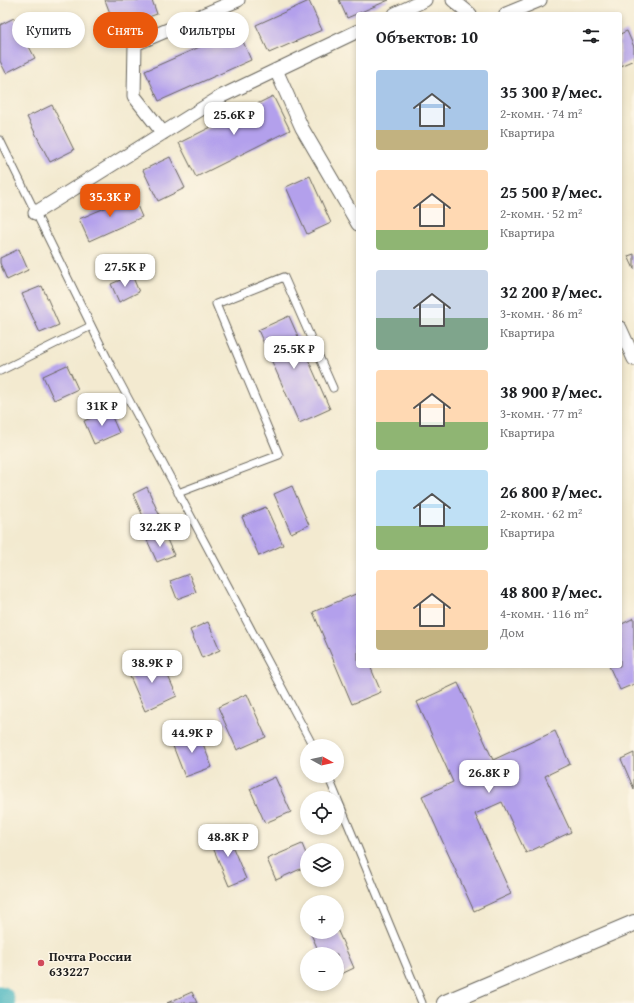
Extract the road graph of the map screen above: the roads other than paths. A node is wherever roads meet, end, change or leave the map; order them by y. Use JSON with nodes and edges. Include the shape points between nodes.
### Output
{"nodes":[{"id":1,"x":238,"y":0,"type":"edge"},
{"id":2,"x":425,"y":0,"type":"edge"},
{"id":3,"x":453,"y":0,"type":"edge"},
{"id":4,"x":540,"y":0,"type":"edge"},
{"id":5,"x":399,"y":12,"type":"edge"},
{"id":6,"x":468,"y":12,"type":"edge"},
{"id":7,"x":511,"y":12,"type":"edge"},
{"id":8,"x":356,"y":33,"type":"edge"},
{"id":9,"x":276,"y":70,"type":"junction"},
{"id":10,"x":163,"y":133,"type":"junction"},
{"id":11,"x":0,"y":140,"type":"edge"},
{"id":12,"x":35,"y":213,"type":"junction"},
{"id":13,"x":356,"y":221,"type":"edge"},
{"id":14,"x":91,"y":326,"type":"junction"},
{"id":15,"x":622,"y":332,"type":"edge"},
{"id":16,"x":634,"y":359,"type":"edge"},
{"id":17,"x":0,"y":371,"type":"edge"},
{"id":18,"x":334,"y":388,"type":"dead end"},
{"id":19,"x":178,"y":493,"type":"junction"},
{"id":20,"x":309,"y":739,"type":"edge"},
{"id":21,"x":331,"y":783,"type":"edge"},
{"id":22,"x":634,"y":924,"type":"edge"},
{"id":23,"x":422,"y":1003,"type":"edge"},
{"id":24,"x":445,"y":1003,"type":"edge"}],
"edges":[{"from":1,"to":10,"type":"street","via":[[136,44],[134,96]]},
{"from":2,"to":5,"type":"street"},
{"from":3,"to":6,"type":"street"},
{"from":4,"to":7,"type":"street"},
{"from":8,"to":9,"type":"street"},
{"from":9,"to":10,"type":"street","via":[[222,96]]},
{"from":9,"to":13,"type":"street","via":[[302,128]]},
{"from":10,"to":12,"type":"street"},
{"from":11,"to":12,"type":"lane"},
{"from":12,"to":14,"type":"lane"},
{"from":14,"to":17,"type":"lane"},
{"from":14,"to":19,"type":"lane"},
{"from":15,"to":16,"type":"street"},
{"from":18,"to":19,"type":"lane","via":[[284,277],[216,304],[279,455]]},
{"from":19,"to":20,"type":"lane"},
{"from":21,"to":23,"type":"lane"},
{"from":22,"to":24,"type":"street"}]}
